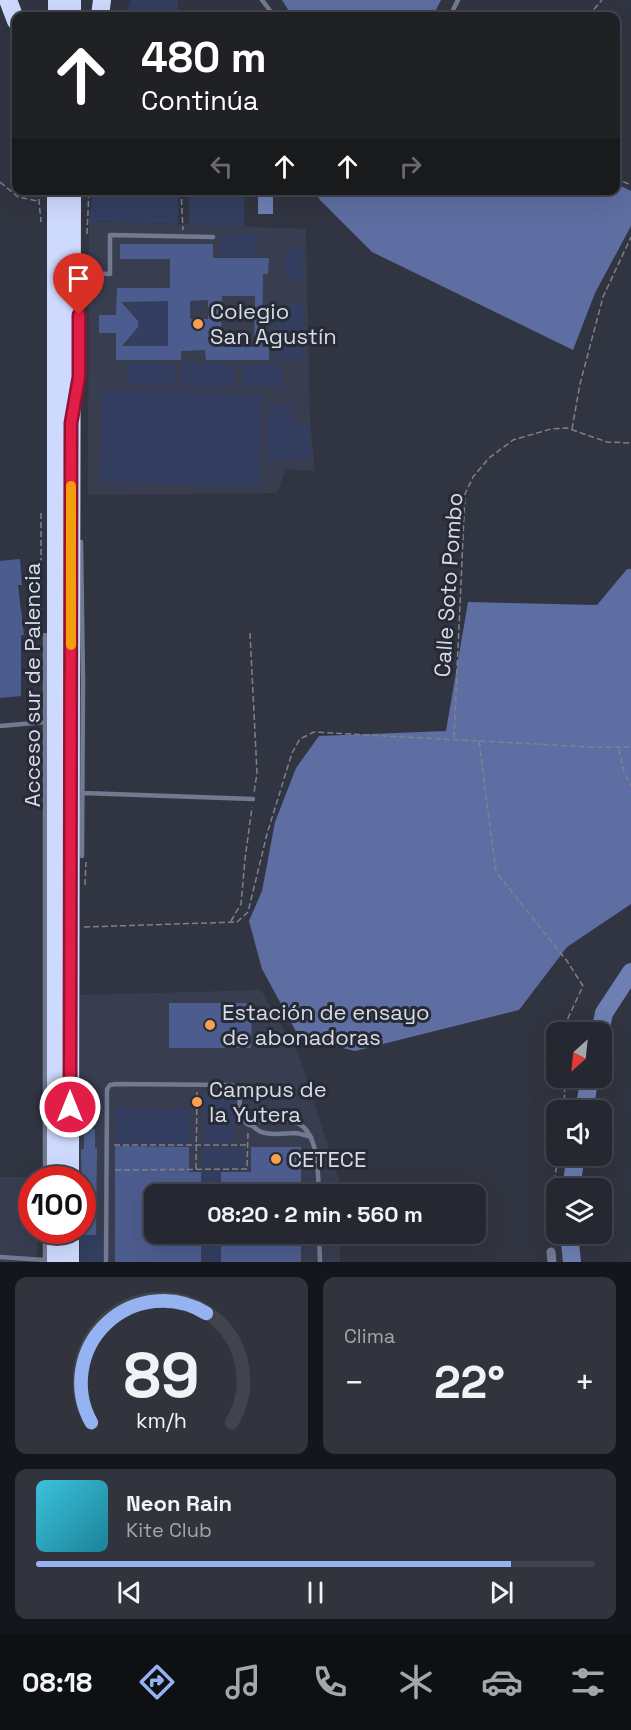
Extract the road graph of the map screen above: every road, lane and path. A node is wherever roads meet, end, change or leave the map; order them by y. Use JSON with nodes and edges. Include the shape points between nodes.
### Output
{"nodes":[{"id":1,"x":602,"y":0,"type":"edge"},
{"id":2,"x":592,"y":12,"type":"edge"},
{"id":3,"x":0,"y":182,"type":"edge"},
{"id":4,"x":12,"y":192,"type":"edge"},
{"id":5,"x":16,"y":195,"type":"edge"},
{"id":6,"x":56,"y":195,"type":"edge"},
{"id":7,"x":72,"y":195,"type":"edge"},
{"id":8,"x":82,"y":195,"type":"edge"},
{"id":9,"x":181,"y":195,"type":"edge"},
{"id":10,"x":41,"y":196,"type":"edge"},
{"id":11,"x":183,"y":236,"type":"junction"},
{"id":12,"x":213,"y":237,"type":"dead end"},
{"id":13,"x":631,"y":237,"type":"edge"},
{"id":14,"x":79,"y":273,"type":"junction"},
{"id":15,"x":572,"y":430,"type":"junction"},
{"id":16,"x":71,"y":432,"type":"junction"},
{"id":17,"x":631,"y":443,"type":"edge"},
{"id":18,"x":57,"y":484,"type":"junction"},
{"id":19,"x":81,"y":542,"type":"joint"},
{"id":20,"x":250,"y":633,"type":"dead end"},
{"id":21,"x":45,"y":635,"type":"joint"},
{"id":22,"x":45,"y":722,"type":"junction"},
{"id":23,"x":0,"y":726,"type":"edge"},
{"id":24,"x":454,"y":740,"type":"junction"},
{"id":25,"x":478,"y":741,"type":"junction"},
{"id":26,"x":631,"y":747,"type":"edge"},
{"id":27,"x":619,"y":748,"type":"junction"},
{"id":28,"x":631,"y":786,"type":"edge"},
{"id":29,"x":83,"y":793,"type":"junction"},
{"id":30,"x":253,"y":799,"type":"junction"},
{"id":31,"x":82,"y":856,"type":"joint"},
{"id":32,"x":230,"y":922,"type":"junction"},
{"id":33,"x":77,"y":927,"type":"junction"},
{"id":34,"x":71,"y":964,"type":"junction"},
{"id":35,"x":568,"y":1022,"type":"edge"},
{"id":36,"x":197,"y":1085,"type":"junction"},
{"id":37,"x":251,"y":1126,"type":"junction"},
{"id":38,"x":311,"y":1137,"type":"junction"},
{"id":39,"x":107,"y":1145,"type":"junction"},
{"id":40,"x":196,"y":1145,"type":"junction"},
{"id":41,"x":248,"y":1145,"type":"junction"},
{"id":42,"x":45,"y":1166,"type":"edge"},
{"id":43,"x":56,"y":1166,"type":"edge"},
{"id":44,"x":70,"y":1166,"type":"edge"},
{"id":45,"x":556,"y":1166,"type":"edge"},
{"id":46,"x":107,"y":1170,"type":"junction"},
{"id":47,"x":196,"y":1170,"type":"junction"},
{"id":48,"x":318,"y":1184,"type":"edge"},
{"id":49,"x":47,"y":1244,"type":"edge"},
{"id":50,"x":53,"y":1244,"type":"edge"},
{"id":51,"x":70,"y":1244,"type":"edge"},
{"id":52,"x":319,"y":1244,"type":"edge"},
{"id":53,"x":0,"y":1257,"type":"edge"},
{"id":54,"x":551,"y":1257,"type":"edge"},
{"id":55,"x":49,"y":1261,"type":"edge"},
{"id":56,"x":70,"y":1262,"type":"edge"},
{"id":57,"x":106,"y":1262,"type":"edge"},
{"id":58,"x":320,"y":1262,"type":"edge"}],
"edges":[{"from":1,"to":2,"type":"path"},
{"from":3,"to":4,"type":"path"},
{"from":5,"to":10,"type":"path"},
{"from":6,"to":18,"type":"highway","name":"Acceso sur de Palencia"},
{"from":7,"to":16,"type":"highway","name":"Acceso sur de Palencia"},
{"from":8,"to":14,"type":"highway"},
{"from":9,"to":11,"type":"path"},
{"from":10,"to":18,"type":"highway","via":[[49,313],[49,432]]},
{"from":11,"to":12,"type":"lane"},
{"from":11,"to":14,"type":"lane","via":[[110,235],[110,274]]},
{"from":13,"to":15,"type":"path","via":[[603,297]]},
{"from":14,"to":16,"type":"highway","via":[[79,377]]},
{"from":15,"to":17,"type":"path","via":[[607,442]]},
{"from":15,"to":24,"type":"path","name":"Calle Soto Pombo","via":[[551,429],[513,440],[489,458],[465,494]]},
{"from":16,"to":19,"type":"highway","via":[[79,478]]},
{"from":16,"to":34,"type":"highway","name":"Acceso sur de Palencia"},
{"from":18,"to":21,"type":"highway"},
{"from":18,"to":43,"type":"highway","name":"Acceso sur de Palencia"},
{"from":19,"to":29,"type":"lane"},
{"from":20,"to":30,"type":"path","via":[[257,773]]},
{"from":21,"to":22,"type":"lane"},
{"from":22,"to":23,"type":"lane"},
{"from":22,"to":42,"type":"lane"},
{"from":24,"to":25,"type":"path"},
{"from":24,"to":32,"type":"path","via":[[314,732],[300,740],[292,753],[270,824],[248,912],[237,922]]},
{"from":25,"to":27,"type":"path"},
{"from":25,"to":35,"type":"path","via":[[496,872],[583,986]]},
{"from":26,"to":27,"type":"path"},
{"from":27,"to":28,"type":"path"},
{"from":29,"to":30,"type":"lane"},
{"from":29,"to":31,"type":"lane"},
{"from":30,"to":32,"type":"path","via":[[241,904]]},
{"from":31,"to":33,"type":"highway"},
{"from":32,"to":33,"type":"path"},
{"from":33,"to":34,"type":"highway"},
{"from":34,"to":44,"type":"highway","name":"Acceso sur de Palencia"},
{"from":36,"to":37,"type":"lane","via":[[232,1085],[238,1090],[242,1119]]},
{"from":36,"to":39,"type":"lane","via":[[110,1085]]},
{"from":36,"to":40,"type":"path"},
{"from":37,"to":38,"type":"lane","via":[[258,1132]]},
{"from":37,"to":38,"type":"lane","via":[[261,1121],[296,1122]]},
{"from":37,"to":41,"type":"path"},
{"from":38,"to":48,"type":"lane"},
{"from":39,"to":40,"type":"path"},
{"from":39,"to":46,"type":"lane"},
{"from":40,"to":41,"type":"path"},
{"from":40,"to":47,"type":"path"},
{"from":41,"to":47,"type":"path","via":[[247,1170]]},
{"from":45,"to":54,"type":"path","via":[[551,1206]]},
{"from":46,"to":47,"type":"path"},
{"from":46,"to":57,"type":"lane"},
{"from":49,"to":55,"type":"lane"},
{"from":50,"to":55,"type":"highway"},
{"from":51,"to":56,"type":"highway"},
{"from":52,"to":58,"type":"lane"},
{"from":53,"to":55,"type":"lane"}]}
